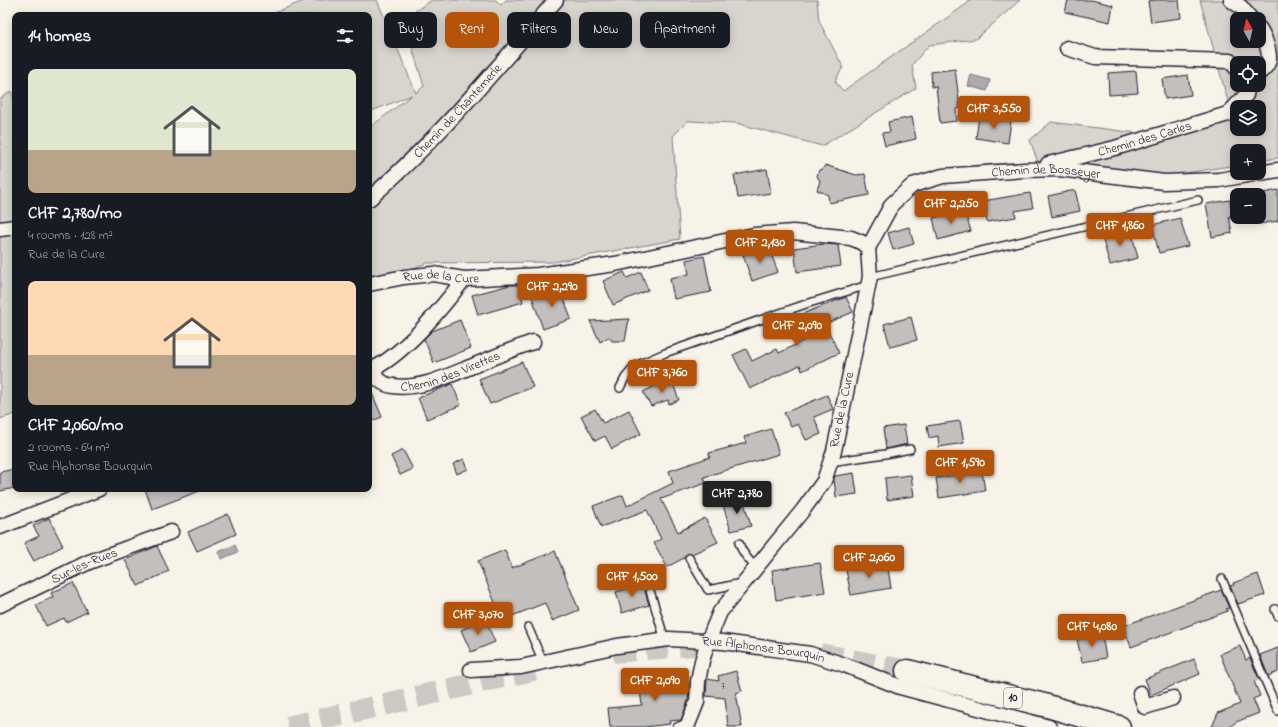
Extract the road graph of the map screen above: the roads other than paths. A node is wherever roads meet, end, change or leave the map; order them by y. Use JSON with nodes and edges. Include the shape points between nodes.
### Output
{"nodes":[{"id":1,"x":556,"y":0,"type":"edge"},
{"id":2,"x":1231,"y":0,"type":"edge"},
{"id":3,"x":1245,"y":12,"type":"edge"},
{"id":4,"x":1266,"y":42,"type":"edge"},
{"id":5,"x":1067,"y":48,"type":"dead end"},
{"id":6,"x":1230,"y":61,"type":"edge"},
{"id":7,"x":1266,"y":66,"type":"edge"},
{"id":8,"x":1247,"y":92,"type":"edge"},
{"id":9,"x":1025,"y":170,"type":"junction"},
{"id":10,"x":1278,"y":170,"type":"edge"},
{"id":11,"x":1266,"y":172,"type":"edge"},
{"id":12,"x":1230,"y":178,"type":"edge"},
{"id":13,"x":372,"y":196,"type":"edge"},
{"id":14,"x":1198,"y":200,"type":"dead end"},
{"id":15,"x":12,"y":227,"type":"edge"},
{"id":16,"x":0,"y":229,"type":"edge"},
{"id":17,"x":868,"y":248,"type":"junction"},
{"id":18,"x":464,"y":279,"type":"junction"},
{"id":19,"x":869,"y":281,"type":"junction"},
{"id":20,"x":372,"y":283,"type":"edge"},
{"id":21,"x":533,"y":342,"type":"dead end"},
{"id":22,"x":372,"y":370,"type":"edge"},
{"id":23,"x":372,"y":373,"type":"edge"},
{"id":24,"x":620,"y":388,"type":"dead end"},
{"id":25,"x":910,"y":449,"type":"dead end"},
{"id":26,"x":830,"y":462,"type":"junction"},
{"id":27,"x":91,"y":492,"type":"edge"},
{"id":28,"x":0,"y":527,"type":"edge"},
{"id":29,"x":171,"y":532,"type":"dead end"},
{"id":30,"x":738,"y":543,"type":"dead end"},
{"id":31,"x":689,"y":558,"type":"dead end"},
{"id":32,"x":756,"y":567,"type":"junction"},
{"id":33,"x":1222,"y":579,"type":"dead end"},
{"id":34,"x":743,"y":583,"type":"junction"},
{"id":35,"x":648,"y":584,"type":"dead end"},
{"id":36,"x":0,"y":605,"type":"edge"},
{"id":37,"x":528,"y":627,"type":"dead end"},
{"id":38,"x":665,"y":640,"type":"junction"},
{"id":39,"x":708,"y":641,"type":"junction"},
{"id":40,"x":543,"y":662,"type":"junction"},
{"id":41,"x":471,"y":670,"type":"dead end"},
{"id":42,"x":907,"y":671,"type":"tunnel mouth"},
{"id":43,"x":1140,"y":693,"type":"dead end"},
{"id":44,"x":1174,"y":698,"type":"dead end"},
{"id":45,"x":1278,"y":711,"type":"edge"},
{"id":46,"x":684,"y":725,"type":"edge"},
{"id":47,"x":1049,"y":727,"type":"edge"},
{"id":48,"x":1119,"y":727,"type":"edge"}],
"edges":[{"from":1,"to":13,"type":"street","name":"Chemin de Chantemerle","via":[[467,103],[397,175]]},
{"from":2,"to":3,"type":"street"},
{"from":4,"to":7,"type":"street","via":[[1270,59]]},
{"from":5,"to":6,"type":"street","via":[[1095,57]]},
{"from":8,"to":9,"type":"street","name":"Chemin des Carles","via":[[1228,114],[1115,148]]},
{"from":9,"to":12,"type":"street","name":"Chemin de Bosseyer","via":[[1059,169],[1164,182]]},
{"from":9,"to":17,"type":"street","name":"Chemin de Bosseyer","via":[[943,176],[913,185],[892,204]]},
{"from":10,"to":11,"type":"street","name":"Chemin de Bosseyer"},
{"from":14,"to":19,"type":"lane"},
{"from":15,"to":16,"type":"street"},
{"from":17,"to":18,"type":"street","name":"Rue de la Cure","via":[[851,238],[793,232],[754,235],[615,264],[546,274]]},
{"from":17,"to":19,"type":"street","name":"Rue de la Cure"},
{"from":18,"to":20,"type":"street","name":"Rue de la Cure","via":[[432,274]]},
{"from":18,"to":22,"type":"street","name":"Chemin des Virettes","via":[[434,316],[396,354]]},
{"from":19,"to":24,"type":"lane","via":[[665,353],[635,366]]},
{"from":19,"to":26,"type":"street","name":"Rue de la Cure"},
{"from":21,"to":23,"type":"street","name":"Chemin des Virettes","via":[[430,382],[410,386],[391,386],[379,381]]},
{"from":25,"to":26,"type":"lane"},
{"from":26,"to":32,"type":"street","name":"Rue de la Cure","via":[[820,487]]},
{"from":27,"to":28,"type":"street"},
{"from":29,"to":36,"type":"street","name":"Sur-les-Rues","via":[[89,562]]},
{"from":30,"to":32,"type":"lane","via":[[740,550]]},
{"from":31,"to":34,"type":"lane","via":[[708,590]]},
{"from":32,"to":34,"type":"street","name":"Rue de la Cure"},
{"from":33,"to":45,"type":"lane"},
{"from":34,"to":39,"type":"street","name":"Rue de la Cure","via":[[720,612]]},
{"from":35,"to":38,"type":"lane"},
{"from":37,"to":40,"type":"lane"},
{"from":38,"to":39,"type":"street","name":"Rue Alphonse Bourquin"},
{"from":38,"to":40,"type":"street","name":"Rue Alphonse Bourquin","via":[[617,646]]},
{"from":39,"to":46,"type":"street","name":"Rue de la Cure","via":[[697,702]]},
{"from":39,"to":47,"type":"street","name":"Rue Alphonse Bourquin","via":[[810,654],[900,687]]},
{"from":40,"to":41,"type":"street","name":"Rue Alphonse Bourquin","via":[[521,667]]},
{"from":42,"to":48,"type":"main road","number":"10","via":[[1044,705]]},
{"from":43,"to":44,"type":"street","via":[[1145,707]]}]}
